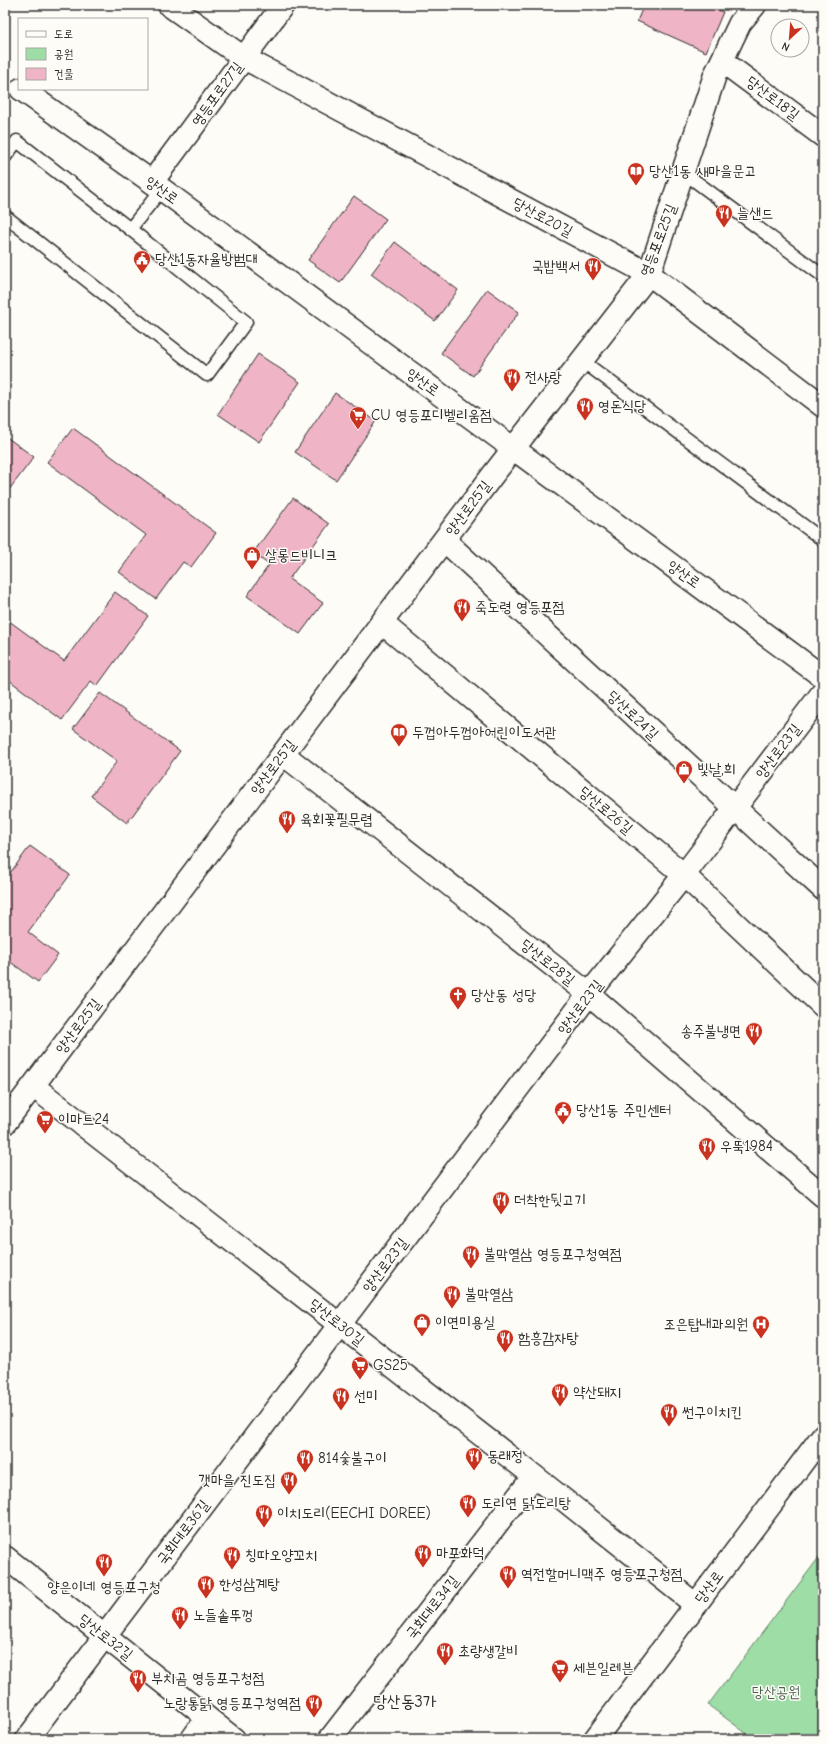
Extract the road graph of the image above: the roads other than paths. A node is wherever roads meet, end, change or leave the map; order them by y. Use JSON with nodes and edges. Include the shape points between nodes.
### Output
{"nodes":[{"id":1,"x":169,"y":5,"type":"edge"},
{"id":2,"x":283,"y":5,"type":"edge"},
{"id":3,"x":755,"y":5,"type":"edge"},
{"id":4,"x":244,"y":58,"type":"junction"},
{"id":5,"x":722,"y":61,"type":"junction"},
{"id":6,"x":5,"y":78,"type":"edge"},
{"id":7,"x":18,"y":87,"type":"edge"},
{"id":8,"x":23,"y":90,"type":"edge"},
{"id":9,"x":823,"y":136,"type":"edge"},
{"id":10,"x":5,"y":157,"type":"edge"},
{"id":11,"x":683,"y":172,"type":"junction"},
{"id":12,"x":157,"y":186,"type":"junction"},
{"id":13,"x":5,"y":216,"type":"edge"},
{"id":14,"x":130,"y":229,"type":"junction"},
{"id":15,"x":648,"y":274,"type":"junction"},
{"id":16,"x":823,"y":276,"type":"edge"},
{"id":17,"x":581,"y":360,"type":"junction"},
{"id":18,"x":823,"y":406,"type":"edge"},
{"id":19,"x":513,"y":448,"type":"junction"},
{"id":20,"x":444,"y":540,"type":"junction"},
{"id":21,"x":823,"y":540,"type":"edge"},
{"id":22,"x":382,"y":623,"type":"junction"},
{"id":23,"x":823,"y":677,"type":"edge"},
{"id":24,"x":823,"y":692,"type":"edge"},
{"id":25,"x":283,"y":754,"type":"junction"},
{"id":26,"x":735,"y":808,"type":"junction"},
{"id":27,"x":684,"y":875,"type":"junction"},
{"id":28,"x":823,"y":889,"type":"edge"},
{"id":29,"x":589,"y":994,"type":"junction"},
{"id":30,"x":823,"y":1006,"type":"edge"},
{"id":31,"x":33,"y":1086,"type":"junction"},
{"id":32,"x":5,"y":1123,"type":"edge"},
{"id":33,"x":823,"y":1196,"type":"edge"},
{"id":34,"x":340,"y":1324,"type":"junction"},
{"id":35,"x":823,"y":1435,"type":"edge"},
{"id":36,"x":534,"y":1476,"type":"junction"},
{"id":37,"x":5,"y":1557,"type":"edge"},
{"id":38,"x":696,"y":1605,"type":"junction"},
{"id":39,"x":104,"y":1636,"type":"junction"},
{"id":40,"x":207,"y":1718,"type":"junction"},
{"id":41,"x":27,"y":1739,"type":"edge"},
{"id":42,"x":192,"y":1739,"type":"edge"},
{"id":43,"x":234,"y":1739,"type":"edge"},
{"id":44,"x":330,"y":1739,"type":"edge"},
{"id":45,"x":596,"y":1739,"type":"edge"}],
"edges":[{"from":1,"to":4,"type":"street","name":"당산로20길"},
{"from":2,"to":4,"type":"street","name":"영등포로27길"},
{"from":3,"to":5,"type":"street","name":"영등포로25길","via":[[740,22]]},
{"from":4,"to":12,"type":"street","name":"영등포로27길"},
{"from":4,"to":15,"type":"street","name":"당산로20길"},
{"from":5,"to":9,"type":"street","name":"당산로18길"},
{"from":5,"to":11,"type":"street","name":"영등포로25길"},
{"from":6,"to":7,"type":"street","name":"양산로"},
{"from":8,"to":12,"type":"street","name":"양산로"},
{"from":10,"to":14,"type":"lane","via":[[17,141]]},
{"from":11,"to":15,"type":"street","name":"영등포로25길"},
{"from":11,"to":16,"type":"lane"},
{"from":12,"to":14,"type":"lane"},
{"from":12,"to":19,"type":"street","name":"양산로"},
{"from":13,"to":14,"type":"lane","via":[[207,375],[246,322]]},
{"from":15,"to":17,"type":"street","name":"영등포로25길"},
{"from":15,"to":18,"type":"street","name":"당산로20길"},
{"from":17,"to":19,"type":"street","name":"영등포로25길"},
{"from":17,"to":21,"type":"lane"},
{"from":19,"to":20,"type":"street","name":"양산로25길"},
{"from":19,"to":23,"type":"street","name":"양산로"},
{"from":20,"to":22,"type":"street","name":"양산로25길"},
{"from":20,"to":26,"type":"street","name":"당산로24길"},
{"from":22,"to":25,"type":"street","name":"양산로25길"},
{"from":22,"to":27,"type":"street","name":"당산로26길"},
{"from":24,"to":26,"type":"street","name":"양산로23길"},
{"from":25,"to":29,"type":"street","name":"당산로28길"},
{"from":25,"to":31,"type":"street","name":"양산로25길"},
{"from":26,"to":27,"type":"street","name":"양산로23길"},
{"from":26,"to":28,"type":"street","name":"당산로24길"},
{"from":27,"to":29,"type":"street","name":"양산로23길"},
{"from":27,"to":30,"type":"street","name":"당산로26길"},
{"from":29,"to":33,"type":"street","name":"당산로28길"},
{"from":29,"to":34,"type":"street","name":"양산로23길"},
{"from":31,"to":32,"type":"street","name":"양산로25길"},
{"from":31,"to":34,"type":"street","name":"당산로30길"},
{"from":34,"to":36,"type":"street","name":"당산로30길"},
{"from":34,"to":39,"type":"street","name":"국회대로36길"},
{"from":35,"to":38,"type":"street","name":"당산로"},
{"from":36,"to":38,"type":"street","name":"당산로30길"},
{"from":36,"to":44,"type":"street","name":"국회대로34길"},
{"from":37,"to":39,"type":"street","name":"당산로32길"},
{"from":38,"to":45,"type":"street","name":"당산로"},
{"from":39,"to":40,"type":"street","name":"당산로32길"},
{"from":39,"to":41,"type":"street","name":"국회대로36길"},
{"from":40,"to":42,"type":"street"},
{"from":40,"to":43,"type":"street","name":"당산로32길"}]}
